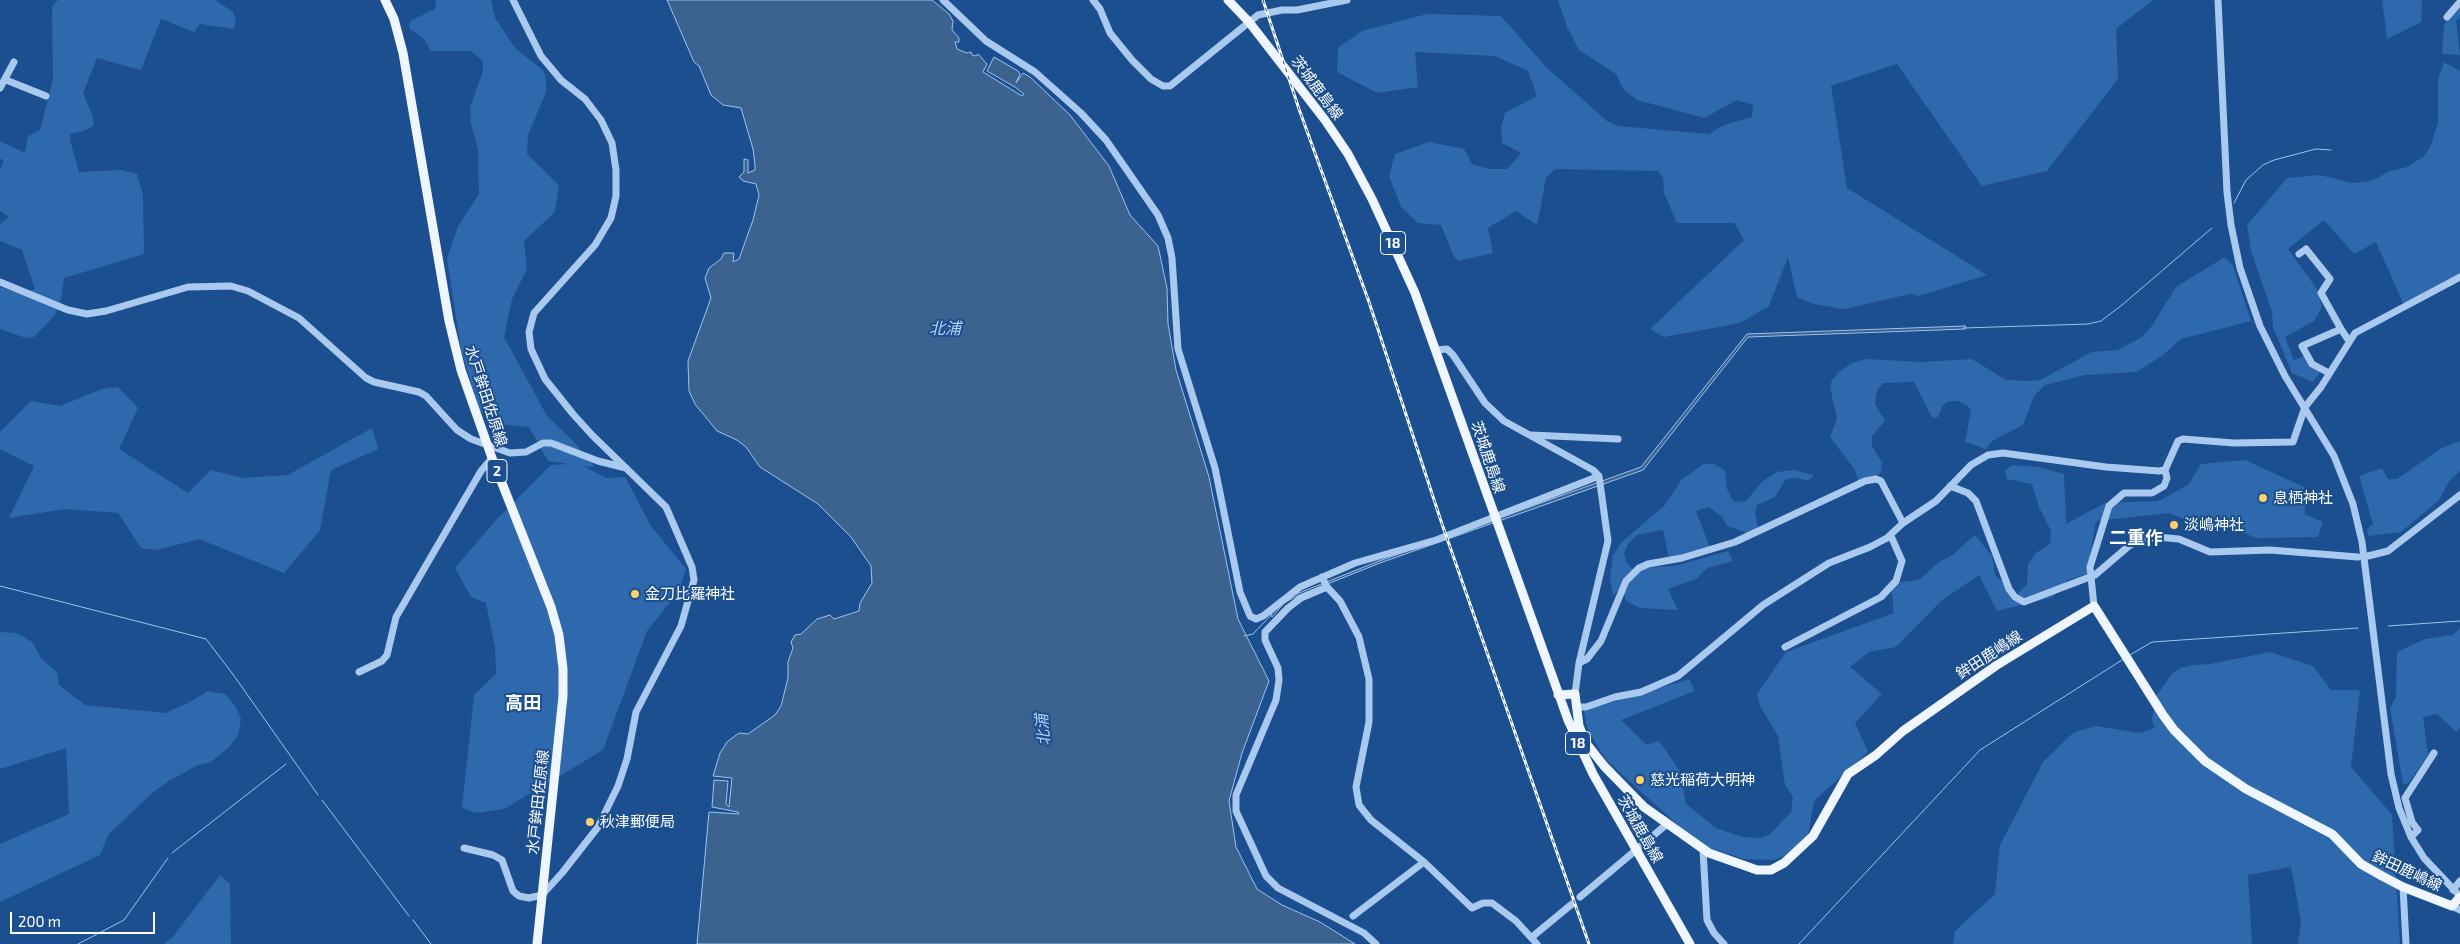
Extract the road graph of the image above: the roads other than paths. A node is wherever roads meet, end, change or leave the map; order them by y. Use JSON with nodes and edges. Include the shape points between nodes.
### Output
{"nodes":[{"id":1,"x":385,"y":0,"type":"edge"},
{"id":2,"x":513,"y":0,"type":"edge"},
{"id":3,"x":943,"y":0,"type":"edge"},
{"id":4,"x":1093,"y":0,"type":"edge"},
{"id":5,"x":1228,"y":0,"type":"edge"},
{"id":6,"x":1308,"y":0,"type":"edge"},
{"id":7,"x":1347,"y":0,"type":"edge"},
{"id":8,"x":2218,"y":0,"type":"edge"},
{"id":9,"x":2460,"y":2,"type":"edge"},
{"id":10,"x":1306,"y":8,"type":"junction"},
{"id":11,"x":2447,"y":17,"type":"dead end"},
{"id":12,"x":1248,"y":22,"type":"junction"},
{"id":13,"x":14,"y":62,"type":"dead end"},
{"id":14,"x":6,"y":80,"type":"junction"},
{"id":15,"x":0,"y":88,"type":"edge"},
{"id":16,"x":46,"y":96,"type":"dead end"},
{"id":17,"x":2300,"y":254,"type":"dead end"},
{"id":18,"x":2460,"y":277,"type":"edge"},
{"id":19,"x":0,"y":282,"type":"edge"},
{"id":20,"x":2341,"y":329,"type":"junction"},
{"id":21,"x":2349,"y":341,"type":"junction"},
{"id":22,"x":1436,"y":350,"type":"junction"},
{"id":23,"x":2329,"y":373,"type":"junction"},
{"id":24,"x":2304,"y":407,"type":"junction"},
{"id":25,"x":1530,"y":435,"type":"junction"},
{"id":26,"x":1618,"y":439,"type":"dead end"},
{"id":27,"x":488,"y":447,"type":"junction"},
{"id":28,"x":492,"y":458,"type":"junction"},
{"id":29,"x":628,"y":469,"type":"junction"},
{"id":30,"x":2165,"y":470,"type":"junction"},
{"id":31,"x":1601,"y":481,"type":"junction"},
{"id":32,"x":1950,"y":486,"type":"junction"},
{"id":33,"x":2460,"y":495,"type":"edge"},
{"id":34,"x":1496,"y":521,"type":"junction"},
{"id":35,"x":1903,"y":523,"type":"junction"},
{"id":36,"x":1887,"y":538,"type":"junction"},
{"id":37,"x":2368,"y":556,"type":"dead end"},
{"id":38,"x":2358,"y":557,"type":"dead end"},
{"id":39,"x":1322,"y":577,"type":"junction"},
{"id":40,"x":2091,"y":577,"type":"junction"},
{"id":41,"x":1328,"y":587,"type":"junction"},
{"id":42,"x":2094,"y":606,"type":"junction"},
{"id":43,"x":1786,"y":647,"type":"dead end"},
{"id":44,"x":1579,"y":663,"type":"junction"},
{"id":45,"x":359,"y":672,"type":"dead end"},
{"id":46,"x":1575,"y":694,"type":"junction"},
{"id":47,"x":1558,"y":695,"type":"junction"},
{"id":48,"x":1576,"y":707,"type":"junction"},
{"id":49,"x":2434,"y":753,"type":"dead end"},
{"id":50,"x":1604,"y":766,"type":"junction"},
{"id":51,"x":1594,"y":774,"type":"junction"},
{"id":52,"x":1667,"y":824,"type":"junction"},
{"id":53,"x":2411,"y":836,"type":"junction"},
{"id":54,"x":464,"y":848,"type":"dead end"},
{"id":55,"x":1637,"y":850,"type":"junction"},
{"id":56,"x":1703,"y":850,"type":"junction"},
{"id":57,"x":1424,"y":862,"type":"junction"},
{"id":58,"x":2460,"y":881,"type":"edge"},
{"id":59,"x":2403,"y":887,"type":"junction"},
{"id":60,"x":2458,"y":894,"type":"edge"},
{"id":61,"x":542,"y":895,"type":"junction"},
{"id":62,"x":1580,"y":897,"type":"dead end"},
{"id":63,"x":1572,"y":904,"type":"dead end"},
{"id":64,"x":2456,"y":908,"type":"edge"},
{"id":65,"x":1353,"y":916,"type":"dead end"},
{"id":66,"x":1532,"y":937,"type":"junction"},
{"id":67,"x":537,"y":944,"type":"edge"},
{"id":68,"x":1376,"y":944,"type":"edge"},
{"id":69,"x":1537,"y":944,"type":"edge"},
{"id":70,"x":1690,"y":944,"type":"edge"},
{"id":71,"x":1724,"y":944,"type":"edge"},
{"id":72,"x":2406,"y":944,"type":"edge"}],
"edges":[{"from":1,"to":27,"type":"main road","name":"水戸鉾田佐原線","number":"2","via":[[403,53],[454,345]]},
{"from":2,"to":29,"type":"street","via":[[541,56],[560,80],[585,99],[601,120],[612,143],[616,170],[616,196],[611,218],[595,245],[534,313],[529,332],[531,349],[553,389],[592,435]]},
{"from":3,"to":39,"type":"street","via":[[986,41],[1035,72],[1081,113],[1106,140],[1158,215],[1172,258],[1178,349],[1215,468],[1240,592],[1250,616],[1256,619],[1263,616],[1288,595]]},
{"from":4,"to":12,"type":"street","via":[[1110,33],[1132,60],[1163,86],[1170,86]]},
{"from":5,"to":12,"type":"main road","name":"茨城鹿島線","number":"18"},
{"from":6,"to":10,"type":"street"},
{"from":7,"to":10,"type":"street"},
{"from":8,"to":24,"type":"street","via":[[2226,183],[2235,247],[2260,326]]},
{"from":9,"to":11,"type":"street"},
{"from":10,"to":12,"type":"street","via":[[1258,14]]},
{"from":12,"to":22,"type":"main road","name":"茨城鹿島線","number":"18","via":[[1320,112],[1359,174],[1403,264]]},
{"from":13,"to":14,"type":"street"},
{"from":14,"to":15,"type":"street"},
{"from":14,"to":16,"type":"street"},
{"from":17,"to":20,"type":"street","via":[[2306,249],[2330,279],[2321,293]]},
{"from":18,"to":21,"type":"street","via":[[2359,330]]},
{"from":19,"to":27,"type":"street","via":[[87,314],[188,287],[231,286],[248,291],[299,318],[366,378],[426,396],[457,430]]},
{"from":20,"to":21,"type":"street"},
{"from":20,"to":23,"type":"street","via":[[2302,346],[2312,364]]},
{"from":21,"to":23,"type":"street"},
{"from":22,"to":25,"type":"street","via":[[1446,349],[1453,355],[1490,408],[1504,421]]},
{"from":22,"to":34,"type":"main road","name":"茨城鹿島線","number":"18"},
{"from":23,"to":24,"type":"street"},
{"from":24,"to":30,"type":"street","via":[[2293,442],[2234,443],[2180,439]]},
{"from":24,"to":53,"type":"street","via":[[2334,456],[2358,523],[2391,774],[2399,808]]},
{"from":25,"to":26,"type":"street"},
{"from":25,"to":31,"type":"street","via":[[1593,470]]},
{"from":27,"to":28,"type":"main road","name":"水戸鉾田佐原線","number":"2"},
{"from":27,"to":29,"type":"street","via":[[521,453],[547,442]]},
{"from":28,"to":45,"type":"street","via":[[481,471],[396,617],[387,655],[382,661]]},
{"from":28,"to":61,"type":"main road","name":"水戸鉾田佐原線","number":"2","via":[[556,619],[563,669]]},
{"from":29,"to":61,"type":"street","via":[[666,507],[692,567],[692,590],[681,626],[636,712],[627,758],[606,814]]},
{"from":30,"to":32,"type":"street","via":[[2106,467],[1994,454],[1975,462]]},
{"from":30,"to":40,"type":"street","via":[[2167,482],[2160,489],[2152,493],[2124,493],[2109,506],[2092,558]]},
{"from":31,"to":34,"type":"street"},
{"from":31,"to":44,"type":"street","via":[[1607,548]]},
{"from":32,"to":35,"type":"street","via":[[1936,501]]},
{"from":32,"to":40,"type":"street","via":[[1976,500],[2009,589],[2020,601],[2030,601]]},
{"from":33,"to":37,"type":"street","via":[[2388,551]]},
{"from":34,"to":39,"type":"street","via":[[1355,563]]},
{"from":34,"to":47,"type":"main road","name":"茨城鹿島線","number":"18"},
{"from":35,"to":36,"type":"street"},
{"from":35,"to":44,"type":"street","via":[[1881,481],[1876,479],[1865,481],[1734,542],[1690,556],[1648,564],[1626,581],[1601,640]]},
{"from":36,"to":43,"type":"street","via":[[1891,536],[1902,561],[1896,581],[1881,597]]},
{"from":36,"to":48,"type":"street","via":[[1829,563],[1763,605],[1678,676],[1641,692]]},
{"from":38,"to":40,"type":"street","via":[[2278,550],[2210,552],[2179,539],[2156,537],[2130,545]]},
{"from":39,"to":41,"type":"street"},
{"from":40,"to":42,"type":"street"},
{"from":41,"to":57,"type":"street","via":[[1340,601],[1359,637],[1369,679],[1369,722],[1356,787],[1359,805],[1371,820]]},
{"from":41,"to":68,"type":"street","via":[[1301,598],[1266,632],[1265,640],[1278,668],[1276,700],[1239,786],[1236,811],[1259,862],[1272,882],[1364,932]]},
{"from":42,"to":56,"type":"main road","name":"鉾田鹿嶋線","via":[[1997,665],[1848,774],[1813,836],[1778,868],[1757,870]]},
{"from":42,"to":59,"type":"main road","name":"鉾田鹿嶋線","via":[[2163,715],[2205,760],[2246,789],[2332,834],[2361,864]]},
{"from":44,"to":46,"type":"street"},
{"from":46,"to":47,"type":"main road"},
{"from":46,"to":48,"type":"main road","name":"鉾田鹿嶋線"},
{"from":47,"to":51,"type":"main road","name":"茨城鹿島線","number":"18"},
{"from":48,"to":50,"type":"main road","name":"鉾田鹿嶋線","via":[[1582,735]]},
{"from":49,"to":53,"type":"street","via":[[2405,798],[2412,822],[2418,830]]},
{"from":50,"to":51,"type":"street"},
{"from":50,"to":52,"type":"main road","name":"鉾田鹿嶋線","via":[[1636,800]]},
{"from":51,"to":55,"type":"main road","name":"茨城鹿島線","number":"18"},
{"from":52,"to":55,"type":"street"},
{"from":52,"to":56,"type":"main road","name":"鉾田鹿嶋線"},
{"from":53,"to":60,"type":"street","via":[[2428,862]]},
{"from":54,"to":61,"type":"street","via":[[502,860],[513,891],[519,896]]},
{"from":55,"to":62,"type":"street"},
{"from":55,"to":70,"type":"main road","name":"茨城鹿島線","number":"18"},
{"from":56,"to":71,"type":"street","via":[[1708,920]]},
{"from":57,"to":65,"type":"street"},
{"from":57,"to":66,"type":"street","via":[[1472,908],[1492,903]]},
{"from":58,"to":60,"type":"street"},
{"from":59,"to":64,"type":"main road","name":"鉾田鹿嶋線"},
{"from":59,"to":72,"type":"street"},
{"from":60,"to":64,"type":"main road","name":"鉾田鹿嶋線"},
{"from":61,"to":67,"type":"main road","name":"水戸鉾田佐原線","number":"2"},
{"from":63,"to":66,"type":"street"},
{"from":66,"to":69,"type":"street"}]}
